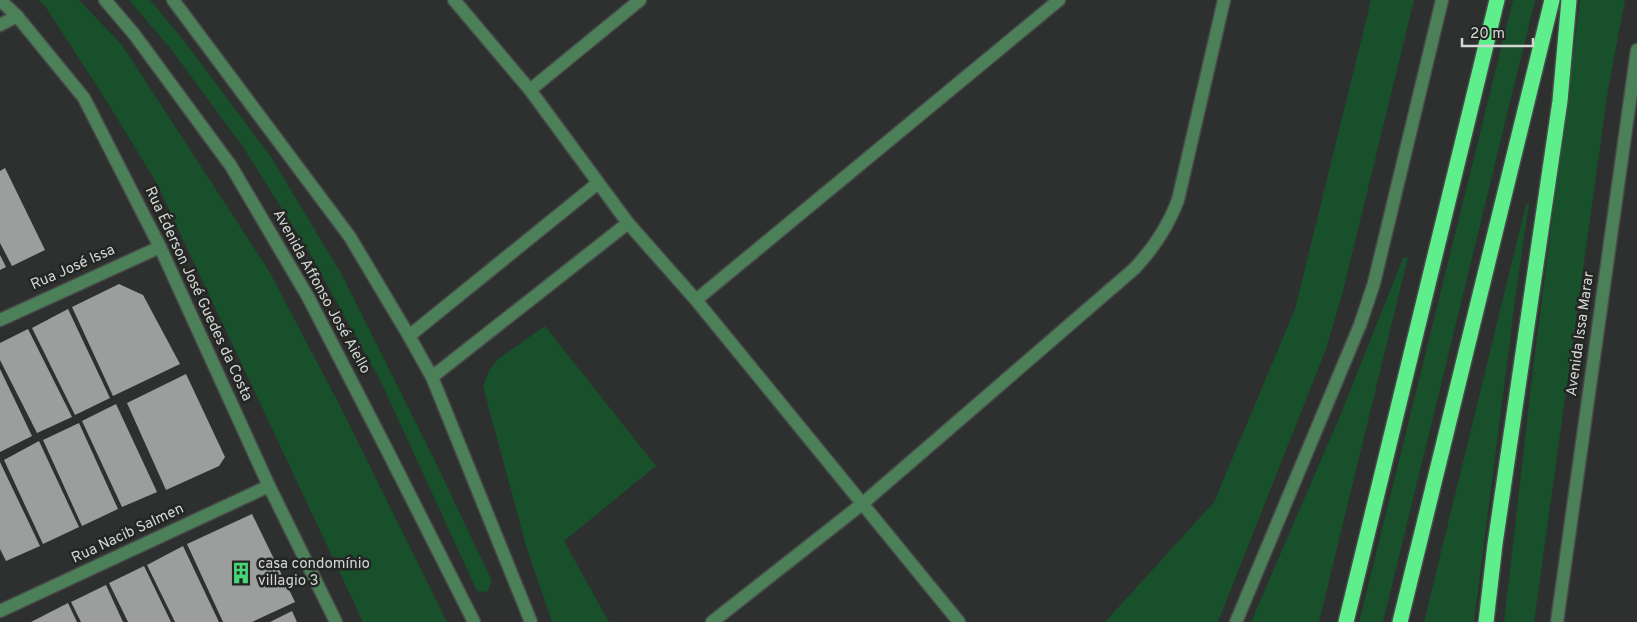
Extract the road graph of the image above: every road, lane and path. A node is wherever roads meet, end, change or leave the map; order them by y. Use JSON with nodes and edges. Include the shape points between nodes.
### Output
{"nodes":[{"id":1,"x":0,"y":0,"type":"edge"},
{"id":2,"x":104,"y":0,"type":"edge"},
{"id":3,"x":173,"y":0,"type":"edge"},
{"id":4,"x":454,"y":0,"type":"edge"},
{"id":5,"x":640,"y":0,"type":"edge"},
{"id":6,"x":1059,"y":0,"type":"edge"},
{"id":7,"x":1224,"y":0,"type":"edge"},
{"id":8,"x":1442,"y":0,"type":"edge"},
{"id":9,"x":1497,"y":0,"type":"edge"},
{"id":10,"x":1552,"y":0,"type":"edge"},
{"id":11,"x":1569,"y":0,"type":"edge"},
{"id":12,"x":18,"y":16,"type":"junction"},
{"id":13,"x":0,"y":25,"type":"edge"},
{"id":14,"x":1637,"y":50,"type":"edge"},
{"id":15,"x":530,"y":90,"type":"junction"},
{"id":16,"x":598,"y":182,"type":"junction"},
{"id":17,"x":628,"y":223,"type":"junction"},
{"id":18,"x":160,"y":247,"type":"junction"},
{"id":19,"x":696,"y":300,"type":"junction"},
{"id":20,"x":0,"y":320,"type":"edge"},
{"id":21,"x":409,"y":336,"type":"junction"},
{"id":22,"x":432,"y":377,"type":"junction"},
{"id":23,"x":269,"y":486,"type":"junction"},
{"id":24,"x":862,"y":504,"type":"junction"},
{"id":25,"x":0,"y":611,"type":"edge"},
{"id":26,"x":336,"y":622,"type":"edge"},
{"id":27,"x":474,"y":622,"type":"edge"},
{"id":28,"x":531,"y":622,"type":"edge"},
{"id":29,"x":712,"y":622,"type":"edge"},
{"id":30,"x":959,"y":622,"type":"edge"},
{"id":31,"x":1236,"y":622,"type":"edge"},
{"id":32,"x":1346,"y":622,"type":"edge"},
{"id":33,"x":1400,"y":622,"type":"edge"},
{"id":34,"x":1486,"y":622,"type":"edge"},
{"id":35,"x":1557,"y":622,"type":"edge"}],
"edges":[{"from":1,"to":12,"type":"street","name":"Rua Éderson José Guedes da Costa"},
{"from":2,"to":27,"type":"street","name":"Avenida Affonso José Aiello","via":[[134,34],[236,174],[308,297]]},
{"from":3,"to":21,"type":"street","via":[[350,238]]},
{"from":4,"to":15,"type":"street"},
{"from":5,"to":15,"type":"street"},
{"from":6,"to":19,"type":"street"},
{"from":7,"to":24,"type":"street","via":[[1178,200],[1161,237],[1134,269]]},
{"from":8,"to":31,"type":"street","via":[[1360,325]]},
{"from":9,"to":32,"type":"highway"},
{"from":10,"to":33,"type":"highway"},
{"from":11,"to":34,"type":"highway","via":[[1560,101]]},
{"from":12,"to":13,"type":"street"},
{"from":12,"to":18,"type":"street","name":"Rua Éderson José Guedes da Costa","via":[[84,98]]},
{"from":14,"to":35,"type":"street","name":"Avenida Issa Marar"},
{"from":15,"to":16,"type":"street"},
{"from":16,"to":17,"type":"street"},
{"from":16,"to":21,"type":"street"},
{"from":17,"to":19,"type":"street"},
{"from":17,"to":22,"type":"street"},
{"from":18,"to":20,"type":"street","name":"Rua José Issa"},
{"from":18,"to":23,"type":"street","name":"Rua Éderson José Guedes da Costa"},
{"from":19,"to":24,"type":"street"},
{"from":21,"to":22,"type":"street"},
{"from":22,"to":28,"type":"street"},
{"from":23,"to":25,"type":"street","name":"Rua Nacib Salmen"},
{"from":23,"to":26,"type":"street","name":"Rua Éderson José Guedes da Costa"},
{"from":24,"to":29,"type":"street"},
{"from":24,"to":30,"type":"street"}]}
